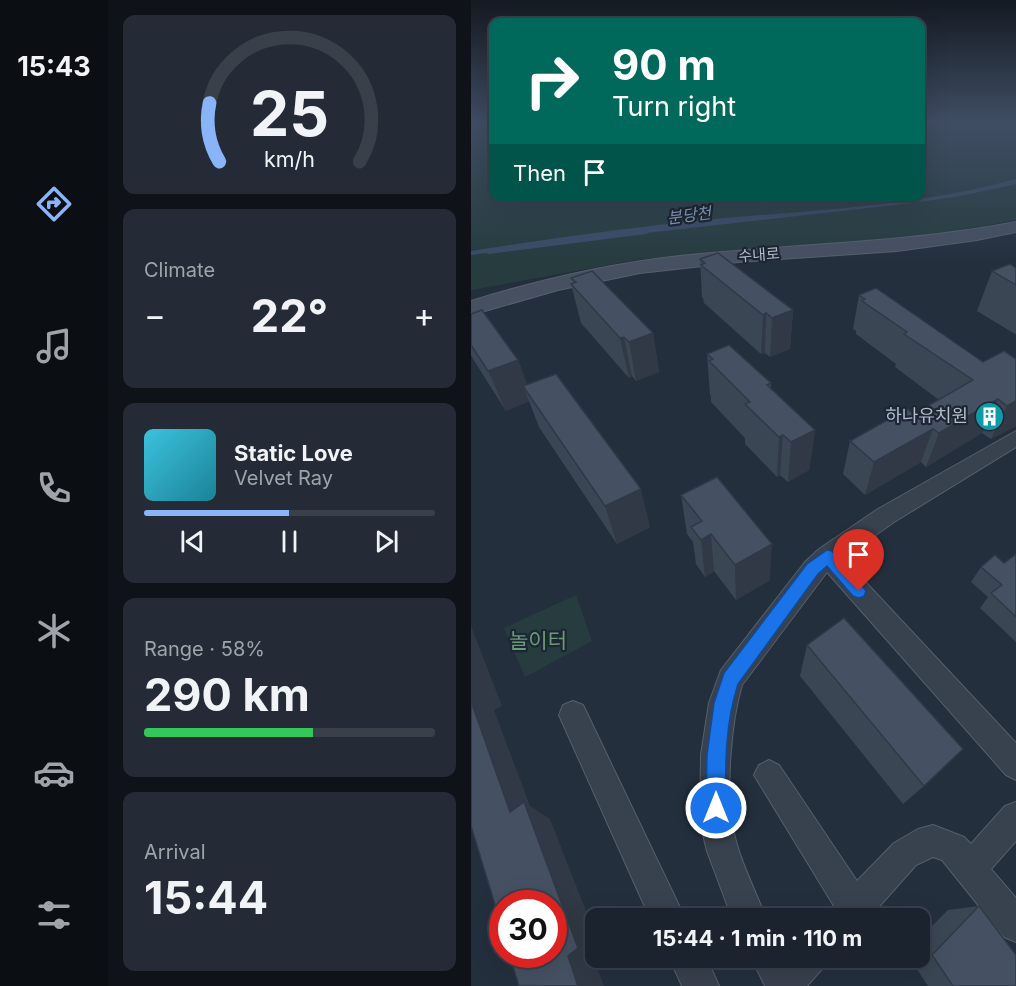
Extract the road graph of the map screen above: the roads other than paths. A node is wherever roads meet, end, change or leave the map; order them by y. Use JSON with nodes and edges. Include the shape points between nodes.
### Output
{"nodes":[{"id":1,"x":1016,"y":227,"type":"edge"},
{"id":2,"x":1016,"y":238,"type":"edge"},
{"id":3,"x":471,"y":308,"type":"edge"},
{"id":4,"x":471,"y":314,"type":"edge"},
{"id":5,"x":1016,"y":438,"type":"edge"},
{"id":6,"x":827,"y":556,"type":"junction"},
{"id":7,"x":573,"y":715,"type":"dead end"},
{"id":8,"x":1016,"y":765,"type":"edge"},
{"id":9,"x":769,"y":775,"type":"dead end"},
{"id":10,"x":1016,"y":817,"type":"edge"},
{"id":11,"x":970,"y":869,"type":"junction"},
{"id":12,"x":663,"y":908,"type":"edge"},
{"id":13,"x":745,"y":908,"type":"edge"},
{"id":14,"x":848,"y":908,"type":"edge"},
{"id":15,"x":856,"y":908,"type":"edge"},
{"id":16,"x":1016,"y":925,"type":"edge"},
{"id":17,"x":692,"y":968,"type":"edge"},
{"id":18,"x":774,"y":968,"type":"edge"},
{"id":19,"x":800,"y":968,"type":"edge"},
{"id":20,"x":701,"y":986,"type":"edge"},
{"id":21,"x":783,"y":986,"type":"edge"}],
"edges":[{"from":1,"to":3,"type":"main road","name":"수내로","via":[[904,245],[633,268],[529,289]]},
{"from":2,"to":4,"type":"main road","name":"수내로","via":[[905,256],[676,273]]},
{"from":5,"to":6,"type":"street","via":[[876,521]]},
{"from":6,"to":8,"type":"street"},
{"from":6,"to":13,"type":"street","via":[[813,569],[730,680],[723,703],[716,755],[716,822]]},
{"from":7,"to":12,"type":"street"},
{"from":9,"to":14,"type":"street"},
{"from":10,"to":11,"type":"street"},
{"from":11,"to":15,"type":"street","via":[[953,848],[933,841],[918,845]]},
{"from":11,"to":16,"type":"street"},
{"from":17,"to":20,"type":"street"},
{"from":18,"to":21,"type":"street"},
{"from":19,"to":21,"type":"street"}]}
